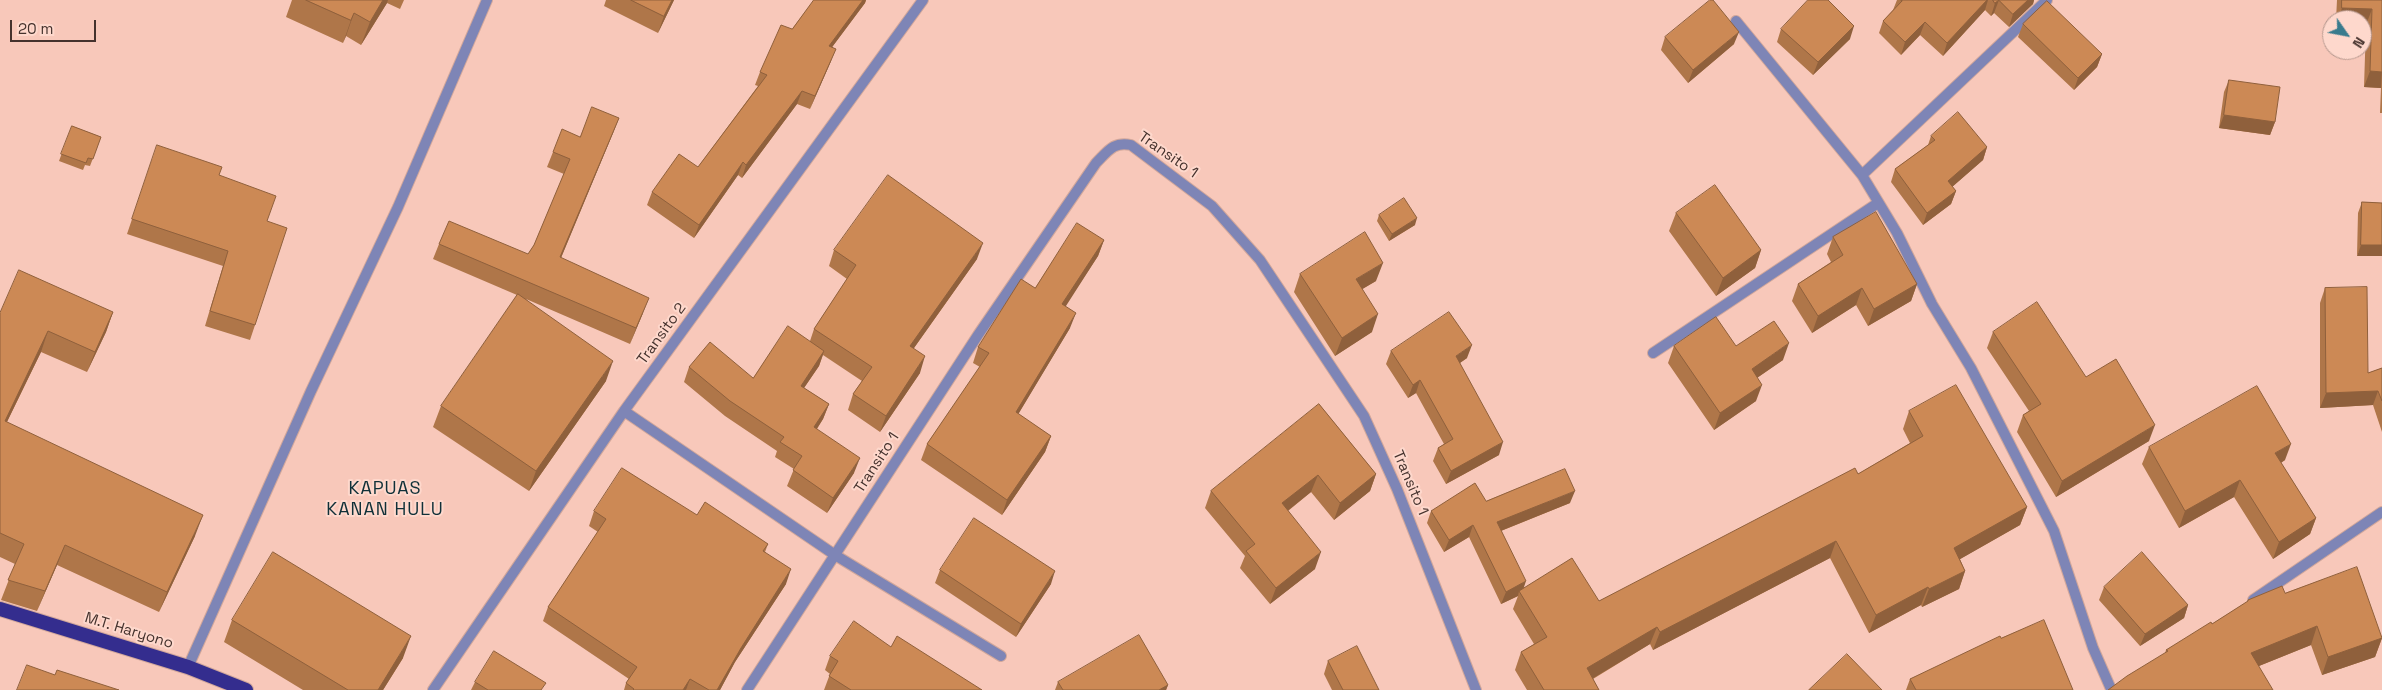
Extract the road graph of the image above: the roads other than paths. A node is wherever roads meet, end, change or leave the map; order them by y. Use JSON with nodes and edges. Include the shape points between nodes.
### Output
{"nodes":[{"id":1,"x":487,"y":0,"type":"edge"},
{"id":2,"x":923,"y":0,"type":"edge"},
{"id":3,"x":2047,"y":0,"type":"edge"},
{"id":4,"x":1736,"y":21,"type":"dead end"},
{"id":5,"x":1862,"y":175,"type":"junction"},
{"id":6,"x":1878,"y":203,"type":"junction"},
{"id":7,"x":1653,"y":353,"type":"dead end"},
{"id":8,"x":624,"y":411,"type":"junction"},
{"id":9,"x":2382,"y":512,"type":"edge"},
{"id":10,"x":835,"y":555,"type":"junction"},
{"id":11,"x":2247,"y":604,"type":"edge"},
{"id":12,"x":0,"y":609,"type":"edge"},
{"id":13,"x":1002,"y":656,"type":"dead end"},
{"id":14,"x":188,"y":667,"type":"junction"},
{"id":15,"x":2114,"y":688,"type":"edge"},
{"id":16,"x":246,"y":690,"type":"edge"},
{"id":17,"x":433,"y":690,"type":"edge"},
{"id":18,"x":747,"y":690,"type":"edge"},
{"id":19,"x":1476,"y":690,"type":"edge"}],
"edges":[{"from":1,"to":14,"type":"street","via":[[398,207],[311,391]]},
{"from":2,"to":8,"type":"street","name":"Transito 2"},
{"from":3,"to":5,"type":"street"},
{"from":4,"to":5,"type":"street"},
{"from":5,"to":6,"type":"street"},
{"from":6,"to":7,"type":"street"},
{"from":6,"to":15,"type":"street","via":[[1932,304],[1971,368],[2054,531],[2093,648]]},
{"from":8,"to":10,"type":"street"},
{"from":8,"to":17,"type":"street","name":"Transito 2"},
{"from":9,"to":11,"type":"street"},
{"from":10,"to":13,"type":"street"},
{"from":10,"to":18,"type":"street","name":"Transito 1"},
{"from":10,"to":19,"type":"street","name":"Transito 1","via":[[978,335],[1091,171],[1112,146],[1121,143],[1131,145],[1222,216],[1260,260],[1364,416],[1397,489]]},
{"from":12,"to":14,"type":"highway","name":"M.T. Haryono"},
{"from":14,"to":16,"type":"highway","name":"M.T. Haryono"}]}
